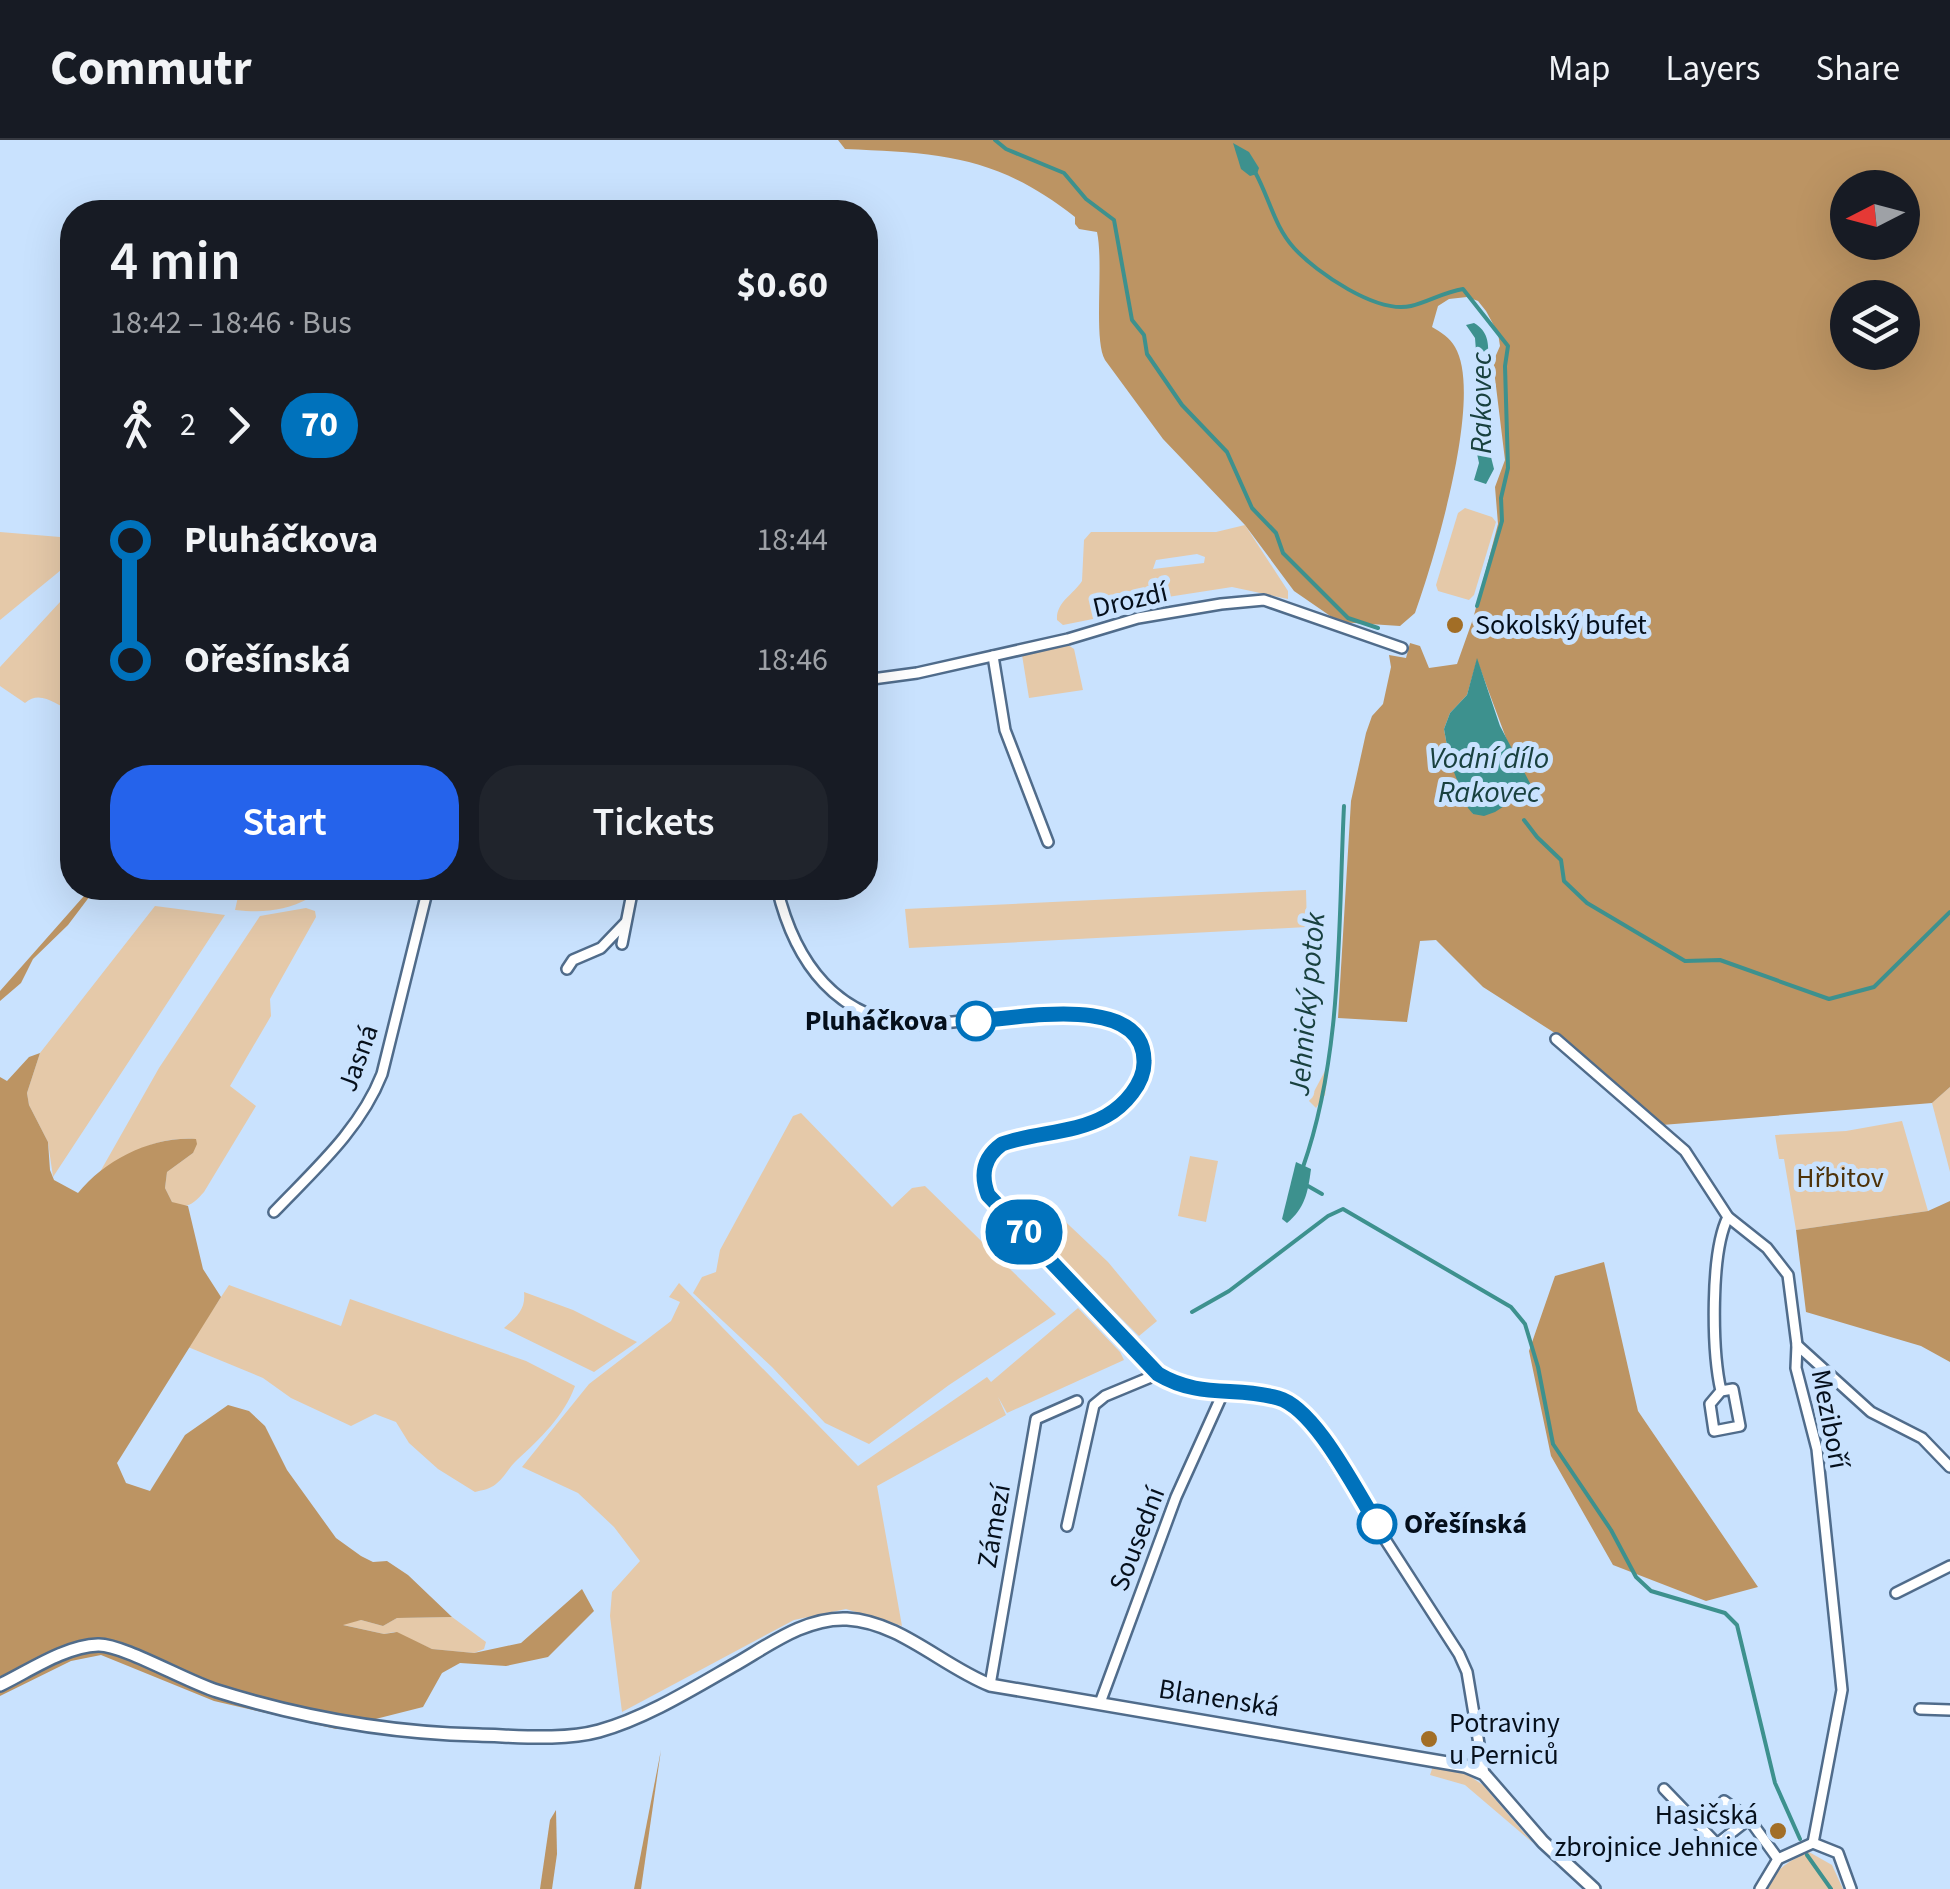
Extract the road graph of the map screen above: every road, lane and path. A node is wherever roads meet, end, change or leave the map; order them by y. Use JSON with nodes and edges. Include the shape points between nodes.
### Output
{"nodes":[{"id":1,"x":1402,"y":648,"type":"dead end"},
{"id":2,"x":993,"y":656,"type":"junction"},
{"id":3,"x":878,"y":678,"type":"edge"},
{"id":4,"x":1048,"y":842,"type":"dead end"},
{"id":5,"x":425,"y":900,"type":"edge"},
{"id":6,"x":631,"y":900,"type":"edge"},
{"id":7,"x":782,"y":900,"type":"edge"},
{"id":8,"x":626,"y":923,"type":"junction"},
{"id":9,"x":622,"y":944,"type":"dead end"},
{"id":10,"x":568,"y":969,"type":"dead end"},
{"id":11,"x":1556,"y":1040,"type":"dead end"},
{"id":12,"x":274,"y":1212,"type":"dead end"},
{"id":13,"x":1728,"y":1217,"type":"junction"},
{"id":14,"x":1798,"y":1345,"type":"junction"},
{"id":15,"x":1158,"y":1374,"type":"junction"},
{"id":16,"x":1721,"y":1390,"type":"junction"},
{"id":17,"x":1223,"y":1393,"type":"junction"},
{"id":18,"x":1077,"y":1401,"type":"dead end"},
{"id":19,"x":1950,"y":1467,"type":"edge"},
{"id":20,"x":1067,"y":1526,"type":"dead end"},
{"id":21,"x":1950,"y":1566,"type":"edge"},
{"id":22,"x":1896,"y":1593,"type":"dead end"},
{"id":23,"x":0,"y":1685,"type":"edge"},
{"id":24,"x":990,"y":1685,"type":"junction"},
{"id":25,"x":1100,"y":1703,"type":"junction"},
{"id":26,"x":1920,"y":1709,"type":"dead end"},
{"id":27,"x":1950,"y":1710,"type":"edge"},
{"id":28,"x":1484,"y":1774,"type":"junction"},
{"id":29,"x":1664,"y":1789,"type":"dead end"},
{"id":30,"x":1724,"y":1801,"type":"dead end"},
{"id":31,"x":1749,"y":1819,"type":"junction"},
{"id":32,"x":1813,"y":1843,"type":"junction"},
{"id":33,"x":1778,"y":1859,"type":"junction"},
{"id":34,"x":1594,"y":1889,"type":"edge"},
{"id":35,"x":1760,"y":1889,"type":"edge"},
{"id":36,"x":1851,"y":1889,"type":"edge"}],
"edges":[{"from":1,"to":2,"type":"street","name":"Drozdí","via":[[1264,600],[1138,618]]},
{"from":2,"to":3,"type":"street","name":"Drozdí"},
{"from":2,"to":4,"type":"street","via":[[1005,730]]},
{"from":5,"to":12,"type":"street","name":"Jasná","via":[[374,1094],[342,1142]]},
{"from":6,"to":8,"type":"street"},
{"from":7,"to":15,"type":"street","via":[[808,966],[869,1016],[920,1025],[1090,1015],[1135,1034],[1143,1072],[1124,1102],[1088,1124],[1002,1144],[983,1174],[988,1195]]},
{"from":8,"to":9,"type":"street"},
{"from":8,"to":10,"type":"street"},
{"from":11,"to":13,"type":"street","name":"Meziboří","via":[[1685,1150]]},
{"from":13,"to":14,"type":"street","name":"Meziboří","via":[[1784,1269]]},
{"from":13,"to":16,"type":"street","via":[[1719,1243],[1714,1346]]},
{"from":14,"to":19,"type":"street","via":[[1870,1412],[1922,1438]]},
{"from":14,"to":32,"type":"street","name":"Meziboří","via":[[1796,1368],[1817,1449],[1842,1690]]},
{"from":15,"to":17,"type":"street","via":[[1179,1386]]},
{"from":15,"to":20,"type":"street","via":[[1094,1405]]},
{"from":16,"to":16,"type":"street","via":[[1710,1404],[1714,1432],[1740,1426],[1733,1388]]},
{"from":17,"to":25,"type":"street","name":"Sousední"},
{"from":17,"to":28,"type":"street","via":[[1280,1398],[1318,1434],[1459,1654]]},
{"from":18,"to":24,"type":"street","name":"Zámezí","via":[[1036,1419]]},
{"from":21,"to":22,"type":"street"},
{"from":23,"to":24,"type":"street","name":"Blanenská","via":[[76,1649],[114,1646],[216,1691],[336,1720],[474,1735],[585,1734],[620,1723],[801,1628],[844,1618],[893,1631]]},
{"from":24,"to":25,"type":"street","name":"Blanenská"},
{"from":25,"to":28,"type":"street","name":"Blanenská","via":[[1441,1760]]},
{"from":26,"to":27,"type":"street"},
{"from":28,"to":34,"type":"street"},
{"from":29,"to":31,"type":"street","via":[[1717,1844]]},
{"from":30,"to":31,"type":"street"},
{"from":31,"to":33,"type":"street"},
{"from":32,"to":33,"type":"street"},
{"from":32,"to":36,"type":"street","via":[[1838,1853]]},
{"from":33,"to":35,"type":"street"}]}
